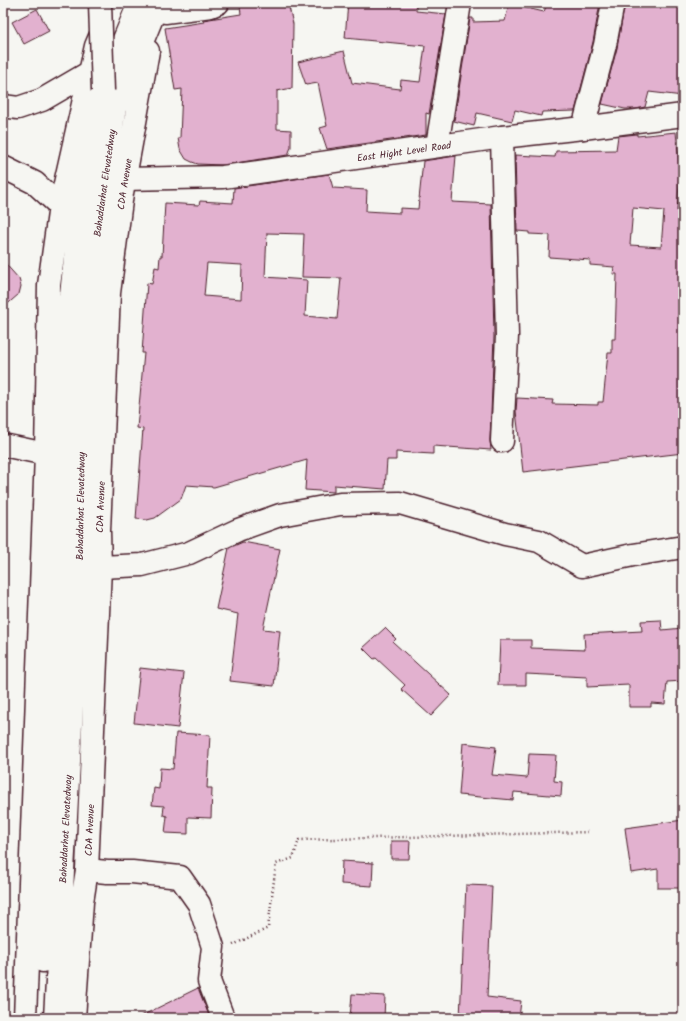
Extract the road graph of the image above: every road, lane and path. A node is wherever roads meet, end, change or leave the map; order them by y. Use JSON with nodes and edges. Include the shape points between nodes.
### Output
{"nodes":[{"id":1,"x":100,"y":3,"type":"edge"},
{"id":2,"x":114,"y":3,"type":"edge"},
{"id":3,"x":139,"y":3,"type":"edge"},
{"id":4,"x":218,"y":3,"type":"edge"},
{"id":5,"x":460,"y":3,"type":"edge"},
{"id":6,"x":614,"y":3,"type":"edge"},
{"id":7,"x":164,"y":6,"type":"edge"},
{"id":8,"x":90,"y":72,"type":"junction"},
{"id":9,"x":103,"y":91,"type":"junction"},
{"id":10,"x":3,"y":106,"type":"edge"},
{"id":11,"x":683,"y":115,"type":"edge"},
{"id":12,"x":583,"y":128,"type":"junction"},
{"id":13,"x":502,"y":137,"type":"junction"},
{"id":14,"x":437,"y":146,"type":"junction"},
{"id":15,"x":3,"y":167,"type":"edge"},
{"id":16,"x":124,"y":179,"type":"junction"},
{"id":17,"x":60,"y":206,"type":"junction"},
{"id":18,"x":64,"y":423,"type":"junction"},
{"id":19,"x":502,"y":441,"type":"dead end"},
{"id":20,"x":3,"y":445,"type":"edge"},
{"id":21,"x":46,"y":454,"type":"junction"},
{"id":22,"x":44,"y":506,"type":"junction"},
{"id":23,"x":683,"y":547,"type":"edge"},
{"id":24,"x":100,"y":567,"type":"junction"},
{"id":25,"x":589,"y":832,"type":"dead end"},
{"id":26,"x":87,"y":870,"type":"junction"},
{"id":27,"x":212,"y":955,"type":"junction"},
{"id":28,"x":12,"y":1018,"type":"edge"},
{"id":29,"x":25,"y":1018,"type":"edge"},
{"id":30,"x":41,"y":1018,"type":"edge"},
{"id":31,"x":54,"y":1018,"type":"edge"},
{"id":32,"x":74,"y":1018,"type":"edge"},
{"id":33,"x":223,"y":1018,"type":"edge"}],
"edges":[{"from":1,"to":9,"type":"main road","bridge":true},
{"from":2,"to":8,"type":"main road","via":[[96,46]]},
{"from":3,"to":9,"type":"main road","name":"Bahaddarhat Elevatedway"},
{"from":4,"to":7,"type":"main road","via":[[212,6]]},
{"from":5,"to":14,"type":"main road"},
{"from":6,"to":12,"type":"main road"},
{"from":7,"to":16,"type":"main road","name":"CDA Avenue","via":[[149,45]]},
{"from":7,"to":31,"type":"main road","name":"Bahaddarhat Elevatedway","via":[[115,108],[102,189],[85,343],[78,596]]},
{"from":8,"to":10,"type":"main road","via":[[42,100],[18,108]]},
{"from":8,"to":17,"type":"main road"},
{"from":9,"to":18,"type":"main road","name":"Bahaddarhat Elevatedway","via":[[84,178],[66,340]]},
{"from":11,"to":12,"type":"main road","name":"East Hight Level Road"},
{"from":12,"to":13,"type":"main road","name":"East Hight Level Road"},
{"from":13,"to":14,"type":"main road","name":"East Hight Level Road"},
{"from":13,"to":19,"type":"main road","via":[[507,336]]},
{"from":14,"to":16,"type":"main road","name":"East Hight Level Road","via":[[223,177]]},
{"from":15,"to":17,"type":"main road","via":[[35,183]]},
{"from":16,"to":24,"type":"main road","name":"CDA Avenue","via":[[109,293],[99,531]]},
{"from":17,"to":21,"type":"main road","via":[[49,285]]},
{"from":18,"to":22,"type":"main road"},
{"from":18,"to":30,"type":"main road","name":"Bahaddarhat Elevatedway","via":[[59,612],[47,835]]},
{"from":20,"to":21,"type":"main road"},
{"from":21,"to":22,"type":"main road"},
{"from":22,"to":28,"type":"main road"},
{"from":22,"to":29,"type":"main road"},
{"from":23,"to":24,"type":"main road","via":[[582,566],[539,541],[505,534],[400,503],[340,504],[280,515],[238,530],[189,553],[142,565]]},
{"from":24,"to":26,"type":"main road","name":"CDA Avenue"},
{"from":25,"to":27,"type":"path","via":[[300,840],[293,858],[276,864],[268,928]]},
{"from":26,"to":27,"type":"main road","via":[[180,877],[198,904],[213,947]]},
{"from":26,"to":32,"type":"main road","name":"CDA Avenue","via":[[82,902]]},
{"from":27,"to":33,"type":"main road","via":[[209,981]]}]}
